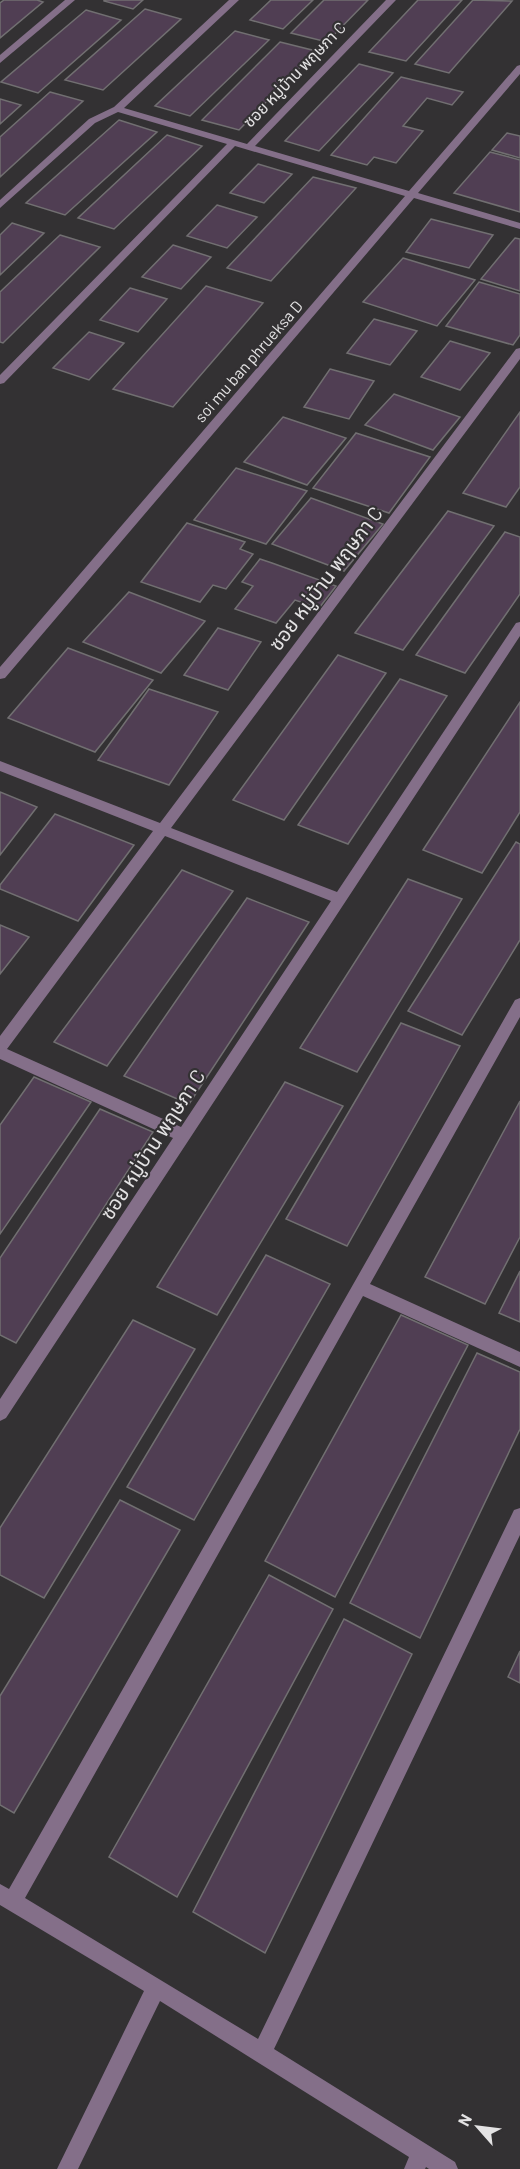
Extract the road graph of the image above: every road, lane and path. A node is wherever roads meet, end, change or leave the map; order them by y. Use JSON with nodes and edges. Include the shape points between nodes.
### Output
{"nodes":[{"id":1,"x":234,"y":0,"type":"edge"},
{"id":2,"x":391,"y":0,"type":"edge"},
{"id":3,"x":64,"y":2,"type":"edge"},
{"id":4,"x":0,"y":60,"type":"edge"},
{"id":5,"x":520,"y":68,"type":"edge"},
{"id":6,"x":117,"y":109,"type":"junction"},
{"id":7,"x":234,"y":142,"type":"junction"},
{"id":8,"x":249,"y":147,"type":"junction"},
{"id":9,"x":413,"y":195,"type":"junction"},
{"id":10,"x":0,"y":205,"type":"edge"},
{"id":11,"x":520,"y":226,"type":"edge"},
{"id":12,"x":520,"y":351,"type":"edge"},
{"id":13,"x":0,"y":381,"type":"edge"},
{"id":14,"x":520,"y":626,"type":"edge"},
{"id":15,"x":0,"y":675,"type":"edge"},
{"id":16,"x":0,"y":766,"type":"edge"},
{"id":17,"x":164,"y":830,"type":"junction"},
{"id":18,"x":339,"y":899,"type":"junction"},
{"id":19,"x":520,"y":1004,"type":"edge"},
{"id":20,"x":0,"y":1047,"type":"edge"},
{"id":21,"x":0,"y":1052,"type":"edge"},
{"id":22,"x":183,"y":1135,"type":"junction"},
{"id":23,"x":360,"y":1287,"type":"junction"},
{"id":24,"x":520,"y":1360,"type":"edge"},
{"id":25,"x":0,"y":1413,"type":"edge"},
{"id":26,"x":520,"y":1516,"type":"edge"},
{"id":27,"x":7,"y":1898,"type":"edge"},
{"id":28,"x":156,"y":1987,"type":"junction"},
{"id":29,"x":262,"y":2052,"type":"junction"},
{"id":30,"x":417,"y":2161,"type":"edge"},
{"id":31,"x":67,"y":2169,"type":"edge"},
{"id":32,"x":448,"y":2169,"type":"edge"}],
"edges":[{"from":1,"to":6,"type":"street"},
{"from":2,"to":8,"type":"street","name":"ซอย หมู่บ้าน พฤษภา C"},
{"from":3,"to":4,"type":"street"},
{"from":5,"to":9,"type":"street","name":"soi mu ban phrueksa D"},
{"from":6,"to":7,"type":"street","name":"ซอย หมู่บ้าน พฤษภา C"},
{"from":6,"to":10,"type":"street","via":[[92,121]]},
{"from":7,"to":8,"type":"street","name":"ซอย หมู่บ้าน พฤษภา C"},
{"from":7,"to":13,"type":"street","name":"ซอย หมู่บ้าน พฤษภา C"},
{"from":8,"to":9,"type":"street","name":"ซอย หมู่บ้าน พฤษภา C"},
{"from":9,"to":11,"type":"street","name":"ซอย หมู่บ้าน พฤษภา C"},
{"from":9,"to":15,"type":"street","name":"soi mu ban phrueksa D"},
{"from":12,"to":17,"type":"street","name":"ซอย หมู่บ้าน พฤษภา C"},
{"from":14,"to":18,"type":"street","name":"ซอย หมู่บ้าน พฤษภา C"},
{"from":16,"to":17,"type":"street"},
{"from":17,"to":18,"type":"street"},
{"from":17,"to":20,"type":"street","name":"ซอย หมู่บ้าน พฤษภา C"},
{"from":18,"to":22,"type":"street","name":"ซอย หมู่บ้าน พฤษภา C"},
{"from":19,"to":23,"type":"street"},
{"from":21,"to":22,"type":"street"},
{"from":22,"to":25,"type":"street","name":"ซอย หมู่บ้าน พฤษภา C"},
{"from":23,"to":24,"type":"street"},
{"from":23,"to":27,"type":"street"},
{"from":26,"to":29,"type":"street"},
{"from":27,"to":28,"type":"street"},
{"from":28,"to":29,"type":"street"},
{"from":28,"to":31,"type":"street"},
{"from":29,"to":30,"type":"street"},
{"from":30,"to":32,"type":"street"}]}
